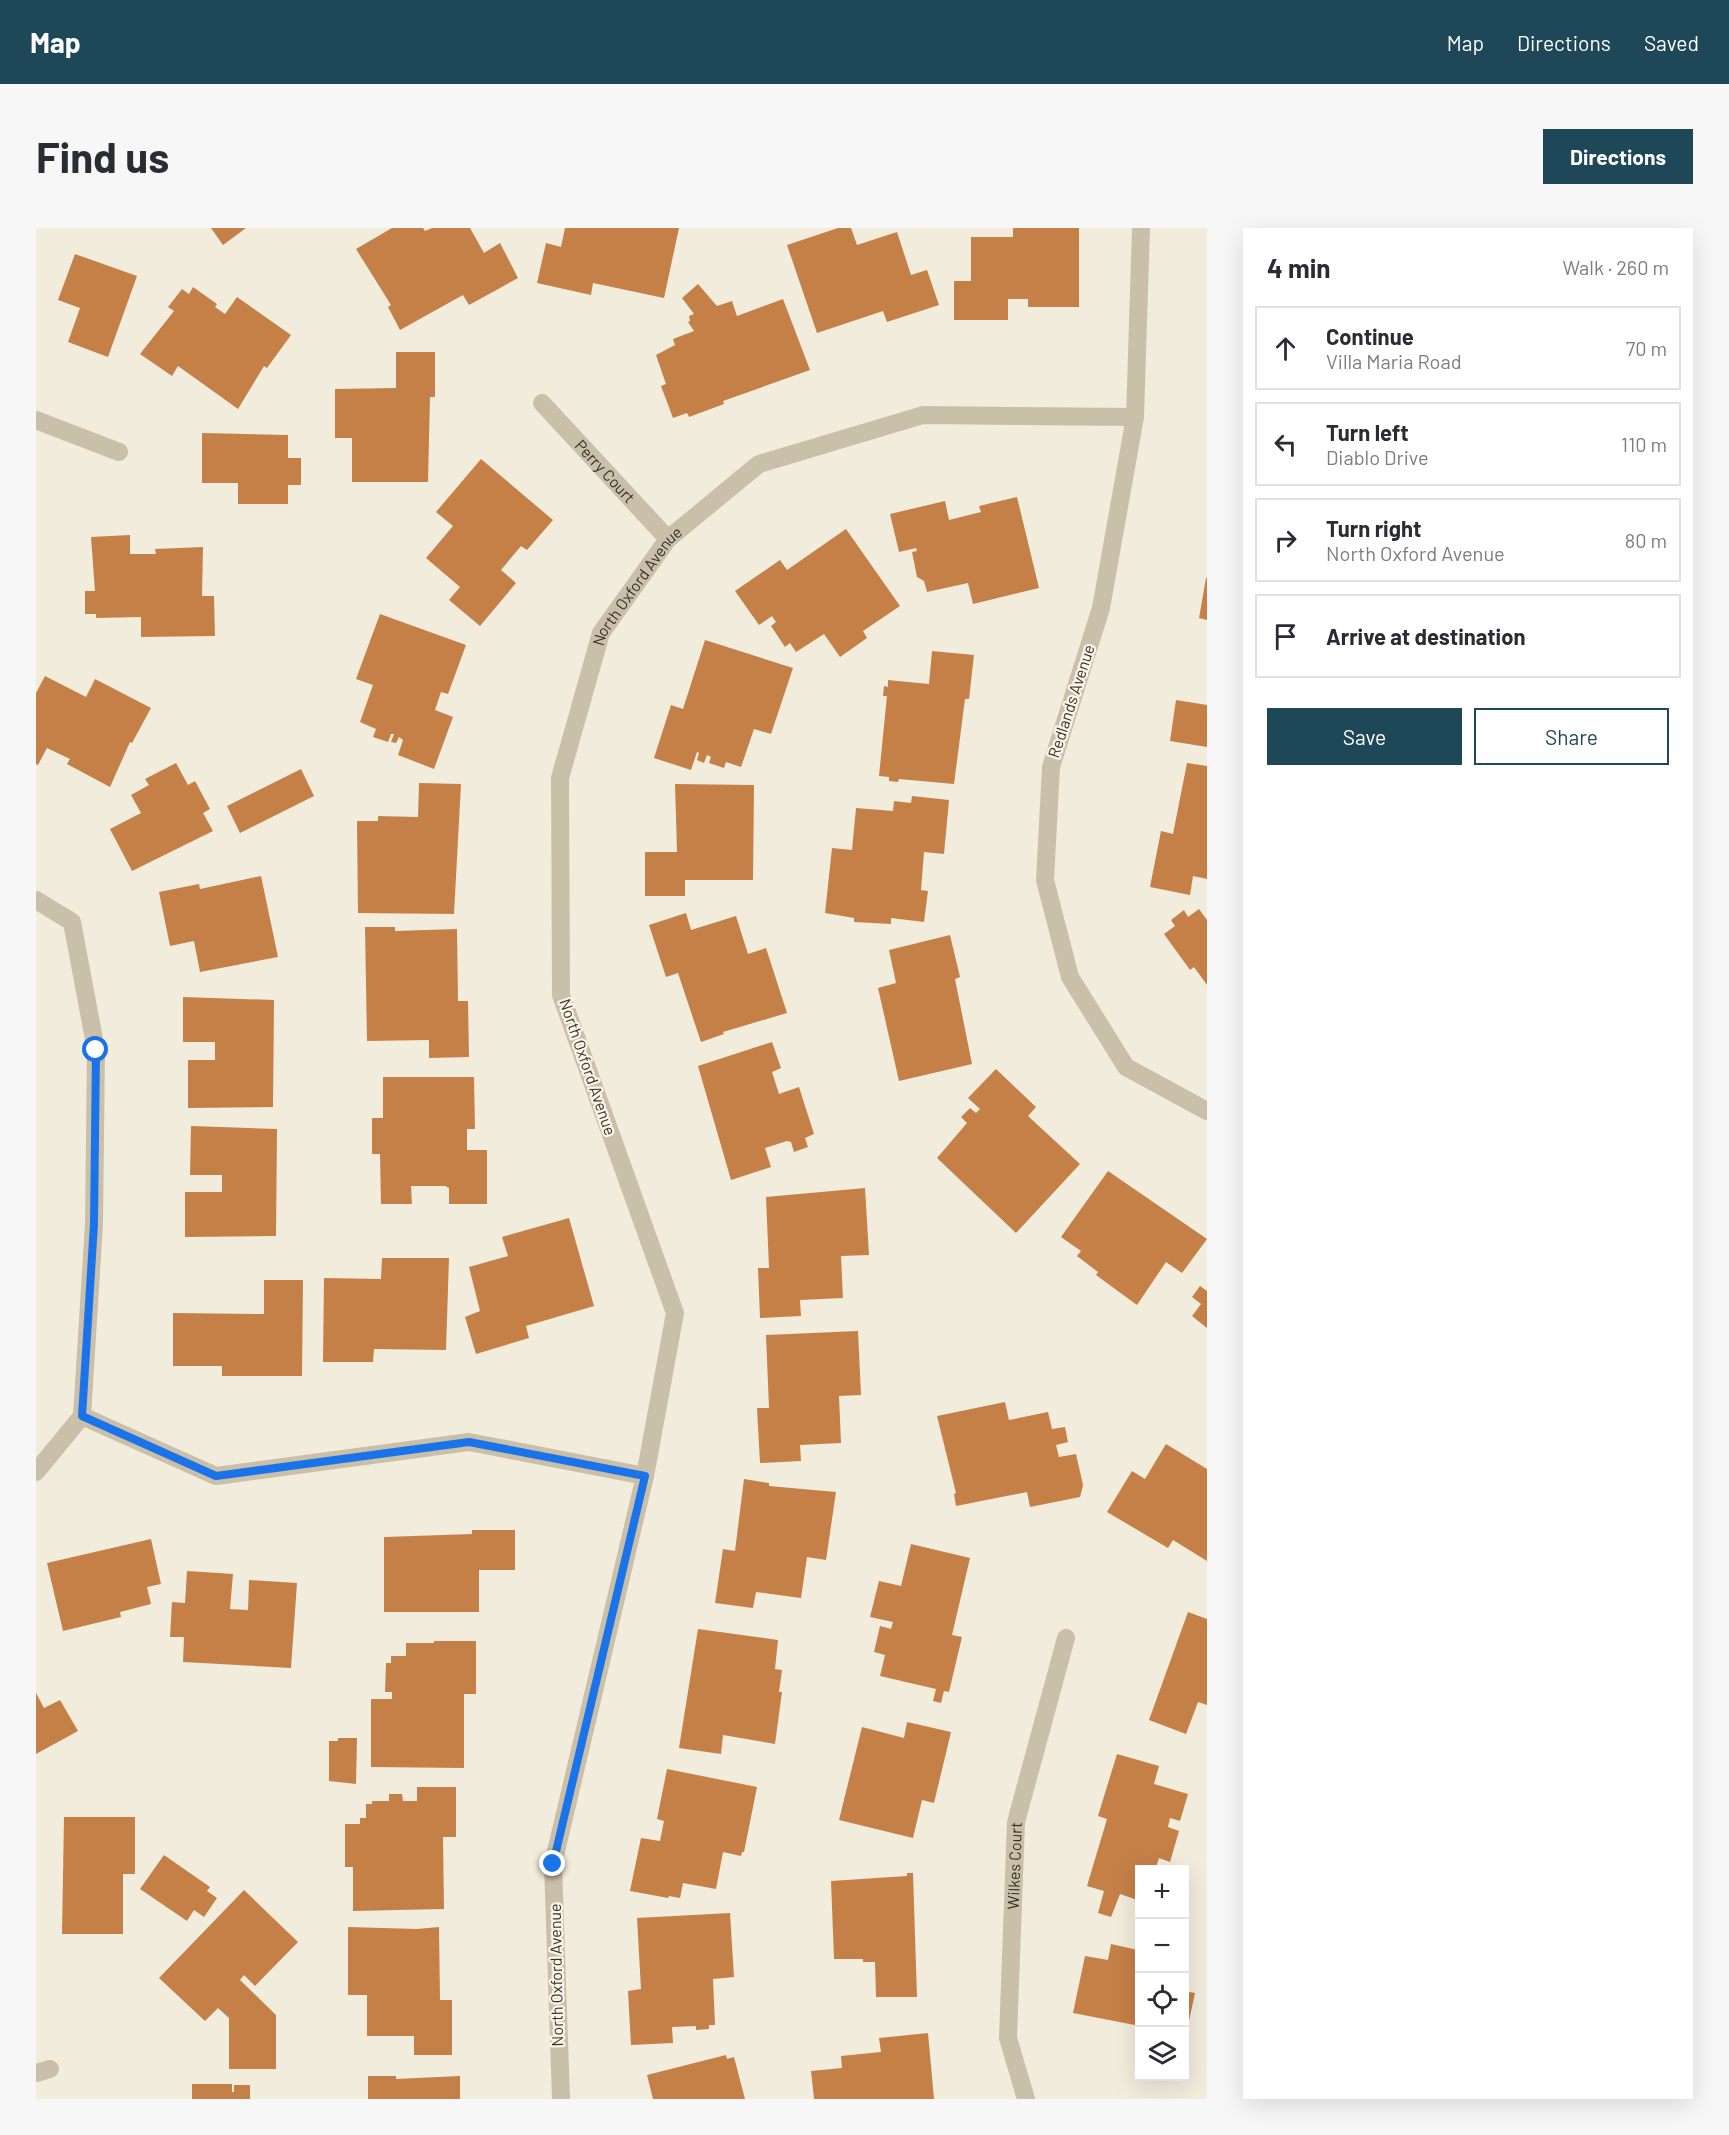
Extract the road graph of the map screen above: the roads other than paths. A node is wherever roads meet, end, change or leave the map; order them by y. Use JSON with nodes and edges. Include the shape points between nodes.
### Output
{"nodes":[{"id":1,"x":1141,"y":228,"type":"edge"},
{"id":2,"x":542,"y":403,"type":"dead end"},
{"id":3,"x":1135,"y":417,"type":"junction"},
{"id":4,"x":36,"y":420,"type":"edge"},
{"id":5,"x":119,"y":453,"type":"dead end"},
{"id":6,"x":668,"y":539,"type":"junction"},
{"id":7,"x":36,"y":900,"type":"edge"},
{"id":8,"x":1207,"y":1111,"type":"edge"},
{"id":9,"x":82,"y":1416,"type":"junction"},
{"id":10,"x":36,"y":1472,"type":"edge"},
{"id":11,"x":645,"y":1476,"type":"junction"},
{"id":12,"x":1066,"y":1638,"type":"dead end"},
{"id":13,"x":561,"y":2099,"type":"edge"},
{"id":14,"x":1026,"y":2099,"type":"edge"}],
"edges":[{"from":1,"to":3,"type":"street","name":"Redlands Avenue"},
{"from":2,"to":6,"type":"street","name":"Perry Court"},
{"from":3,"to":6,"type":"street","name":"North Oxford Avenue","via":[[923,415],[759,464]]},
{"from":3,"to":8,"type":"street","name":"Redlands Avenue","via":[[1101,608],[1050,767],[1045,880],[1070,978],[1126,1067]]},
{"from":4,"to":5,"type":"street"},
{"from":6,"to":11,"type":"street","name":"North Oxford Avenue","via":[[601,633],[560,778],[561,995],[675,1313]]},
{"from":7,"to":9,"type":"street","via":[[72,922],[96,1050],[94,1224]]},
{"from":9,"to":10,"type":"street"},
{"from":9,"to":11,"type":"street","via":[[216,1476],[469,1442]]},
{"from":11,"to":13,"type":"street","name":"North Oxford Avenue","via":[[553,1864]]},
{"from":12,"to":14,"type":"street","name":"Wilkes Court","via":[[1016,1822],[1008,2038]]}]}
